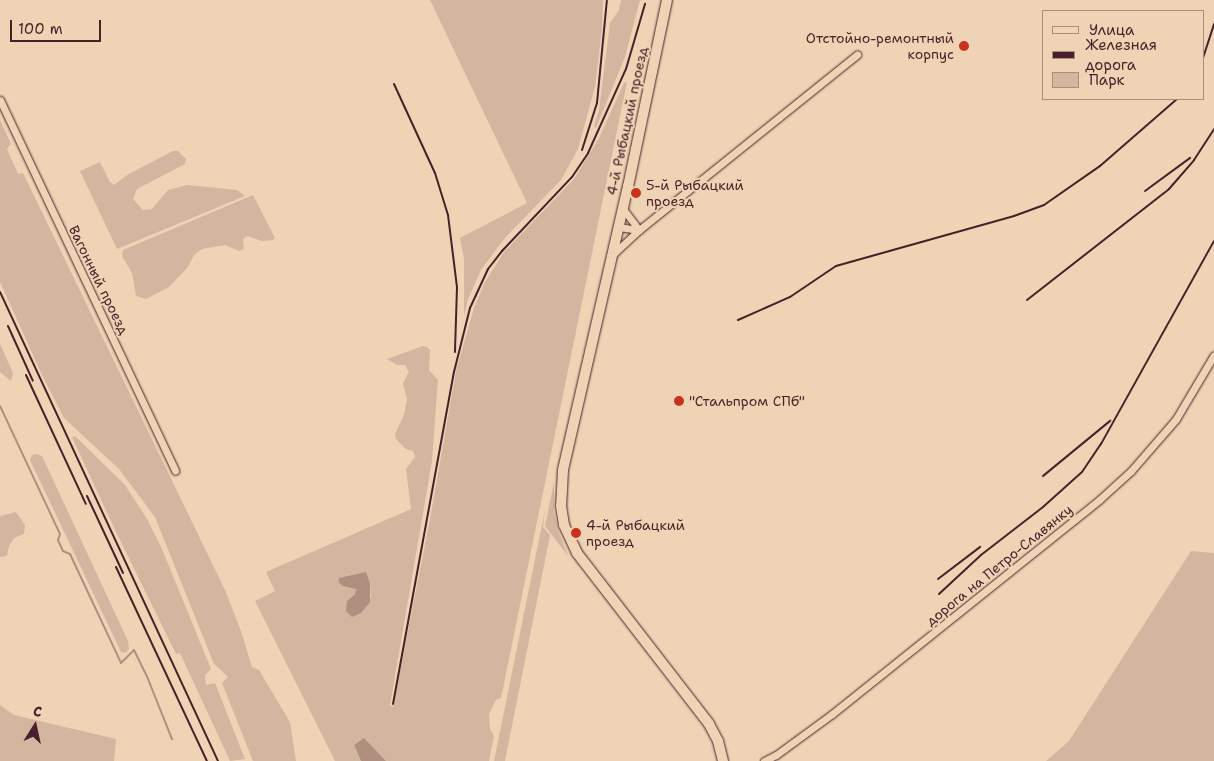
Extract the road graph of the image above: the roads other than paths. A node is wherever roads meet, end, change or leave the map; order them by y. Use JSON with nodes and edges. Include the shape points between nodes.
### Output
{"nodes":[{"id":1,"x":667,"y":0,"type":"edge"},
{"id":2,"x":857,"y":55,"type":"dead end"},
{"id":3,"x":0,"y":100,"type":"edge"},
{"id":4,"x":623,"y":210,"type":"junction"},
{"id":5,"x":619,"y":227,"type":"junction"},
{"id":6,"x":639,"y":230,"type":"junction"},
{"id":7,"x":611,"y":256,"type":"junction"},
{"id":8,"x":1214,"y":354,"type":"edge"},
{"id":9,"x":175,"y":471,"type":"dead end"},
{"id":10,"x":723,"y":761,"type":"edge"},
{"id":11,"x":764,"y":761,"type":"edge"}],
"edges":[{"from":1,"to":4,"type":"street","name":"4-й Рыбацкий проезд"},
{"from":2,"to":6,"type":"street"},
{"from":3,"to":9,"type":"street","name":"Вагонный проезд"},
{"from":4,"to":5,"type":"street","name":"4-й Рыбацкий проезд"},
{"from":4,"to":6,"type":"street"},
{"from":5,"to":6,"type":"street"},
{"from":5,"to":7,"type":"street","name":"4-й Рыбацкий проезд"},
{"from":6,"to":7,"type":"street"},
{"from":7,"to":10,"type":"street","name":"4-й Рыбацкий проезд","via":[[563,470],[562,515],[577,554],[709,724],[718,740]]},
{"from":8,"to":11,"type":"street","name":"дорога на Петро-Славянку","via":[[1176,419],[1131,471],[1099,500],[832,714]]}]}
